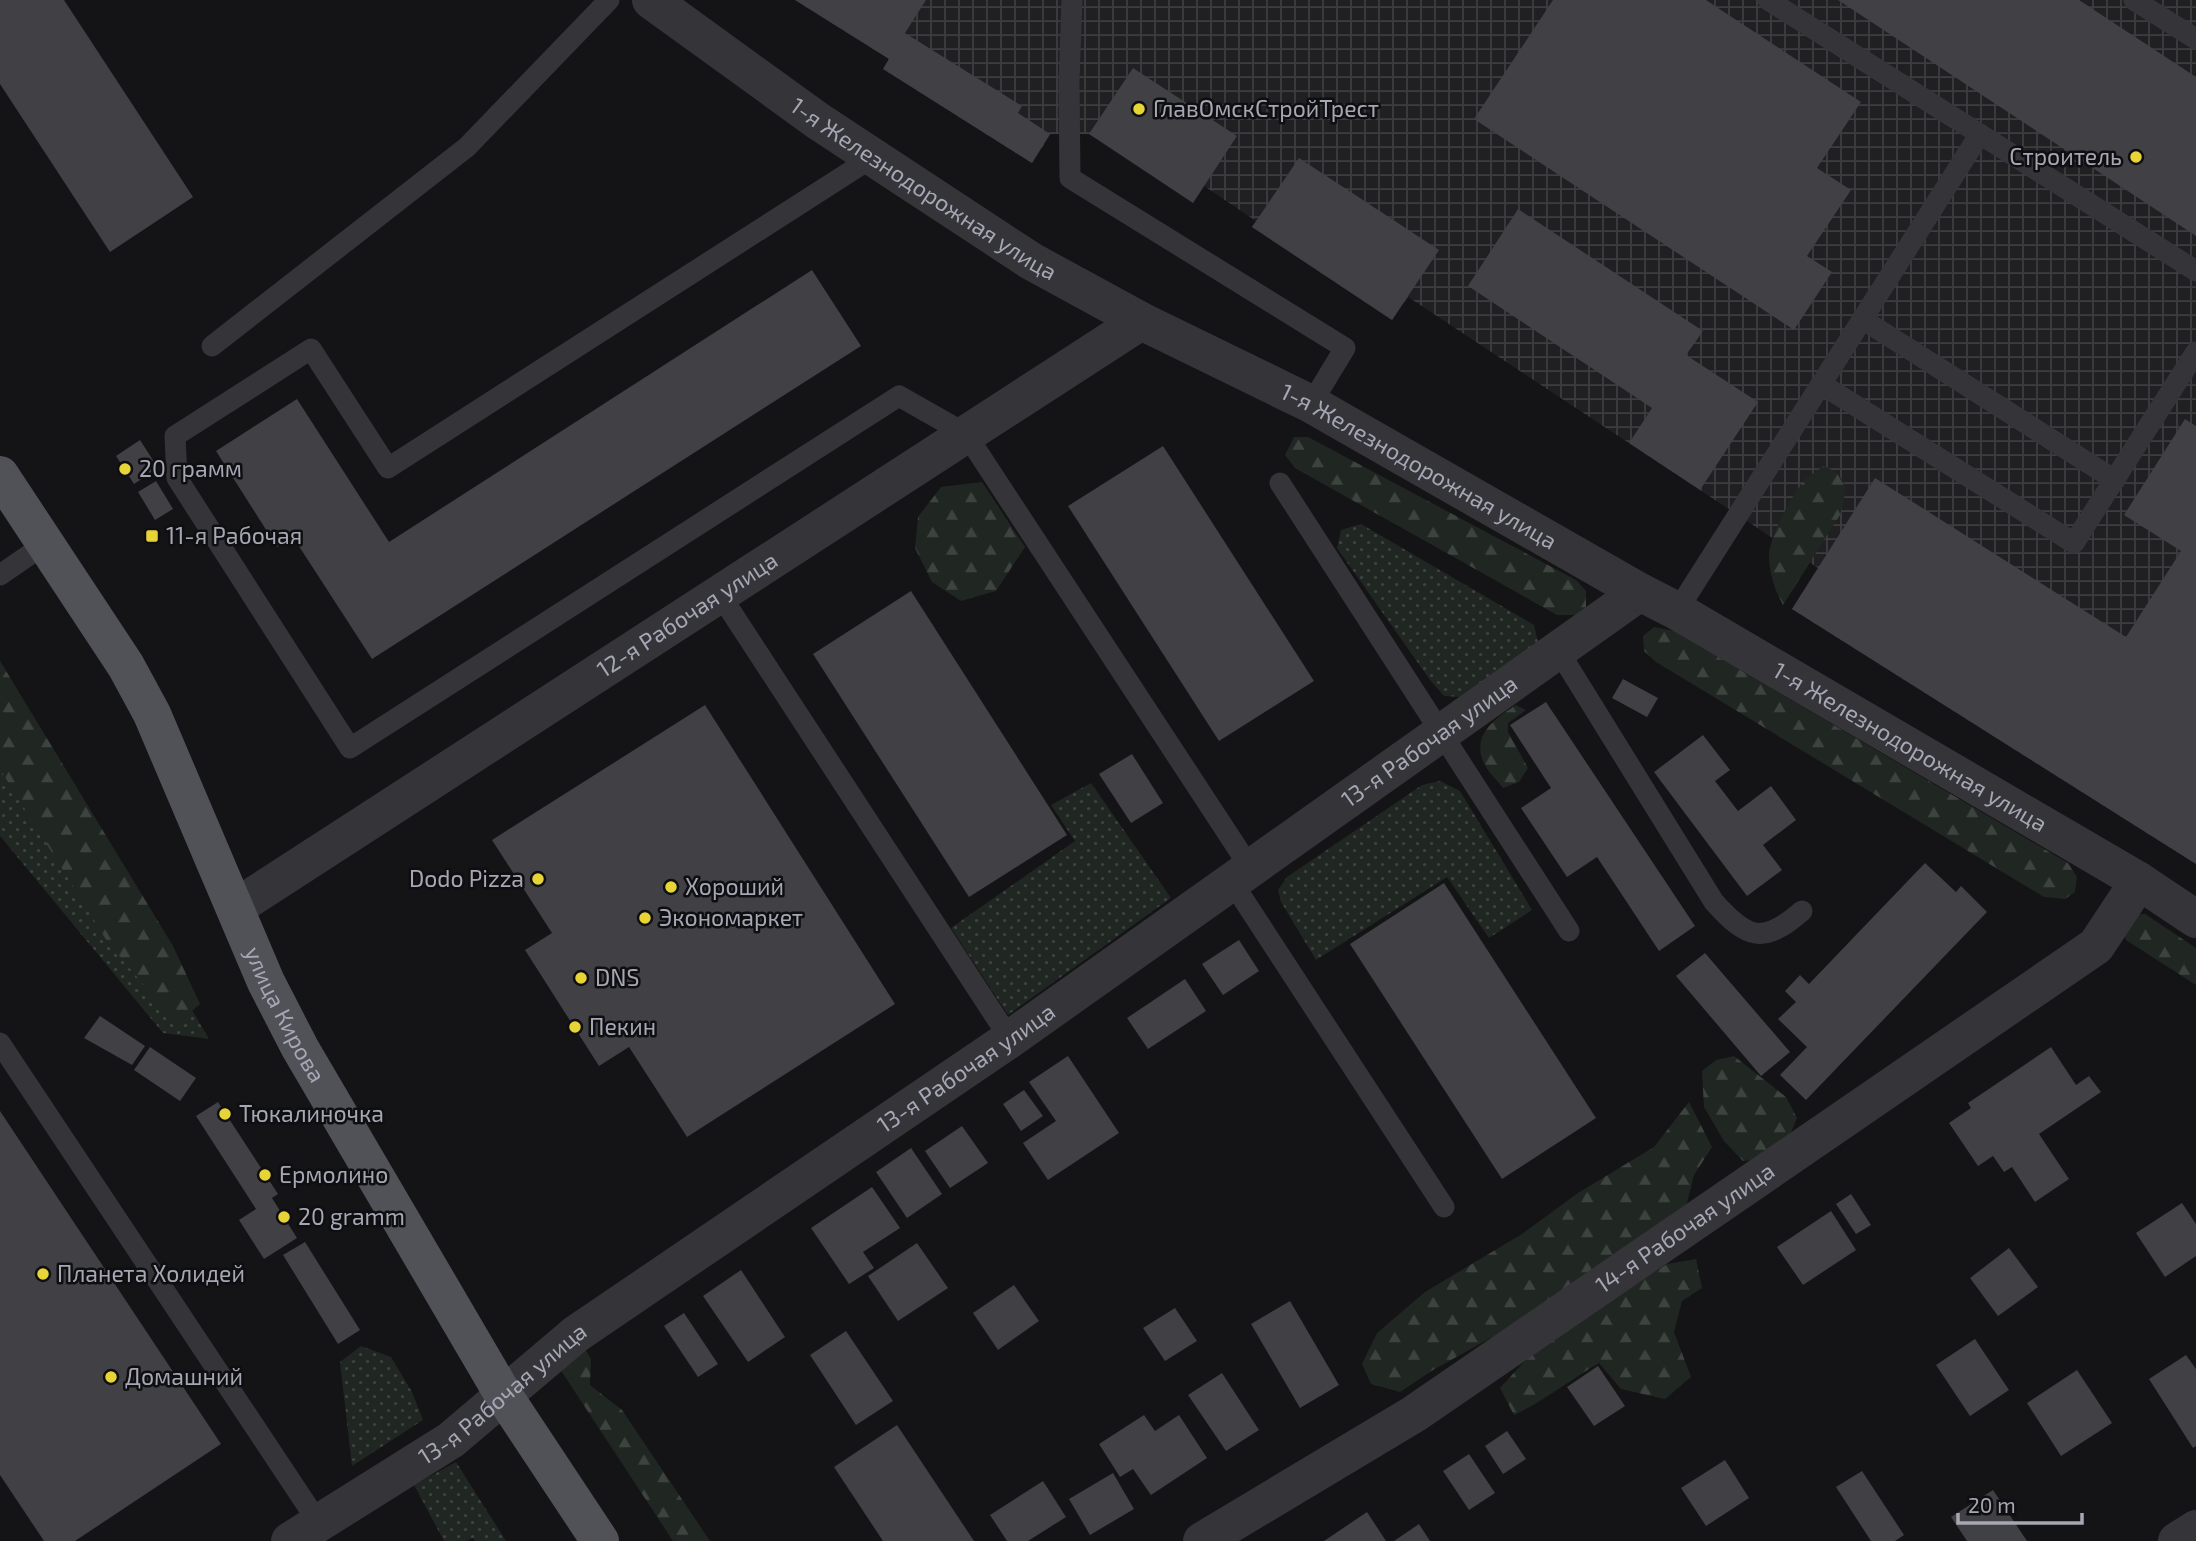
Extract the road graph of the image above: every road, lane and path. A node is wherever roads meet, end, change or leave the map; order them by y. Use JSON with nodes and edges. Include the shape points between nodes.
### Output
{"nodes":[{"id":1,"x":609,"y":0,"type":"edge"},
{"id":2,"x":651,"y":0,"type":"edge"},
{"id":3,"x":1072,"y":0,"type":"edge"},
{"id":4,"x":1768,"y":0,"type":"edge"},
{"id":5,"x":2134,"y":0,"type":"edge"},
{"id":6,"x":2196,"y":39,"type":"edge"},
{"id":7,"x":1980,"y":134,"type":"junction"},
{"id":8,"x":873,"y":157,"type":"junction"},
{"id":9,"x":2196,"y":271,"type":"edge"},
{"id":10,"x":1861,"y":319,"type":"junction"},
{"id":11,"x":1141,"y":321,"type":"junction"},
{"id":12,"x":212,"y":346,"type":"dead end"},
{"id":13,"x":2196,"y":352,"type":"edge"},
{"id":14,"x":1821,"y":384,"type":"junction"},
{"id":15,"x":1311,"y":404,"type":"junction"},
{"id":16,"x":966,"y":434,"type":"junction"},
{"id":17,"x":0,"y":475,"type":"edge"},
{"id":18,"x":2115,"y":480,"type":"junction"},
{"id":19,"x":1280,"y":483,"type":"dead end"},
{"id":20,"x":45,"y":544,"type":"junction"},
{"id":21,"x":0,"y":575,"type":"edge"},
{"id":22,"x":1640,"y":592,"type":"junction"},
{"id":23,"x":719,"y":593,"type":"junction"},
{"id":24,"x":1677,"y":611,"type":"junction"},
{"id":25,"x":1558,"y":650,"type":"junction"},
{"id":26,"x":1441,"y":733,"type":"junction"},
{"id":27,"x":1241,"y":876,"type":"junction"},
{"id":28,"x":2139,"y":881,"type":"junction"},
{"id":29,"x":235,"y":908,"type":"junction"},
{"id":30,"x":1802,"y":911,"type":"dead end"},
{"id":31,"x":2196,"y":919,"type":"edge"},
{"id":32,"x":1569,"y":930,"type":"dead end"},
{"id":33,"x":1010,"y":1039,"type":"junction"},
{"id":34,"x":0,"y":1043,"type":"edge"},
{"id":35,"x":1444,"y":1208,"type":"dead end"},
{"id":36,"x":504,"y":1396,"type":"junction"},
{"id":37,"x":2196,"y":1529,"type":"edge"},
{"id":38,"x":304,"y":1532,"type":"edge"},
{"id":39,"x":600,"y":1541,"type":"edge"},
{"id":40,"x":1202,"y":1541,"type":"edge"},
{"id":41,"x":2177,"y":1541,"type":"edge"}],
"edges":[{"from":1,"to":12,"type":"lane","via":[[467,147]]},
{"from":2,"to":8,"type":"street","name":"1-я Железнодорожная улица"},
{"from":3,"to":15,"type":"lane","via":[[1070,178],[1346,348]]},
{"from":4,"to":7,"type":"lane"},
{"from":5,"to":6,"type":"lane"},
{"from":7,"to":9,"type":"lane"},
{"from":7,"to":10,"type":"lane"},
{"from":8,"to":11,"type":"street","name":"1-я Железнодорожная улица","via":[[1031,261]]},
{"from":8,"to":16,"type":"lane","via":[[388,468],[311,349],[175,436],[177,478],[350,748],[899,396]]},
{"from":10,"to":14,"type":"lane"},
{"from":10,"to":18,"type":"lane"},
{"from":11,"to":15,"type":"street","name":"1-я Железнодорожная улица"},
{"from":11,"to":16,"type":"street","name":"12-я Рабочая улица"},
{"from":13,"to":18,"type":"lane"},
{"from":14,"to":18,"type":"lane","via":[[2074,543]]},
{"from":14,"to":24,"type":"lane"},
{"from":15,"to":22,"type":"street","name":"1-я Железнодорожная улица"},
{"from":16,"to":23,"type":"street","name":"12-я Рабочая улица"},
{"from":16,"to":27,"type":"lane"},
{"from":17,"to":20,"type":"main road","name":"улица Кирова"},
{"from":19,"to":26,"type":"lane"},
{"from":20,"to":21,"type":"lane"},
{"from":20,"to":29,"type":"main road","name":"улица Кирова","via":[[126,666],[152,714]]},
{"from":22,"to":24,"type":"street","name":"1-я Железнодорожная улица"},
{"from":22,"to":25,"type":"street","name":"13-я Рабочая улица"},
{"from":23,"to":29,"type":"street","name":"12-я Рабочая улица"},
{"from":23,"to":33,"type":"lane"},
{"from":24,"to":28,"type":"street","name":"1-я Железнодорожная улица"},
{"from":25,"to":26,"type":"street","name":"13-я Рабочая улица"},
{"from":25,"to":30,"type":"lane","via":[[1714,902],[1733,924],[1760,935],[1782,928]]},
{"from":26,"to":27,"type":"street","name":"13-я Рабочая улица"},
{"from":26,"to":32,"type":"lane"},
{"from":27,"to":33,"type":"street","name":"13-я Рабочая улица"},
{"from":27,"to":35,"type":"lane"},
{"from":28,"to":31,"type":"street","name":"1-я Железнодорожная улица"},
{"from":28,"to":40,"type":"street","name":"14-я Рабочая улица","via":[[2096,946],[1414,1414]]},
{"from":29,"to":36,"type":"main road","name":"улица Кирова","via":[[300,1048]]},
{"from":33,"to":36,"type":"street","name":"13-я Рабочая улица","via":[[576,1334]]},
{"from":34,"to":38,"type":"lane"},
{"from":36,"to":38,"type":"street","name":"13-я Рабочая улица","via":[[451,1440]]},
{"from":36,"to":39,"type":"main road","name":"улица Кирова"},
{"from":37,"to":41,"type":"street"}]}
